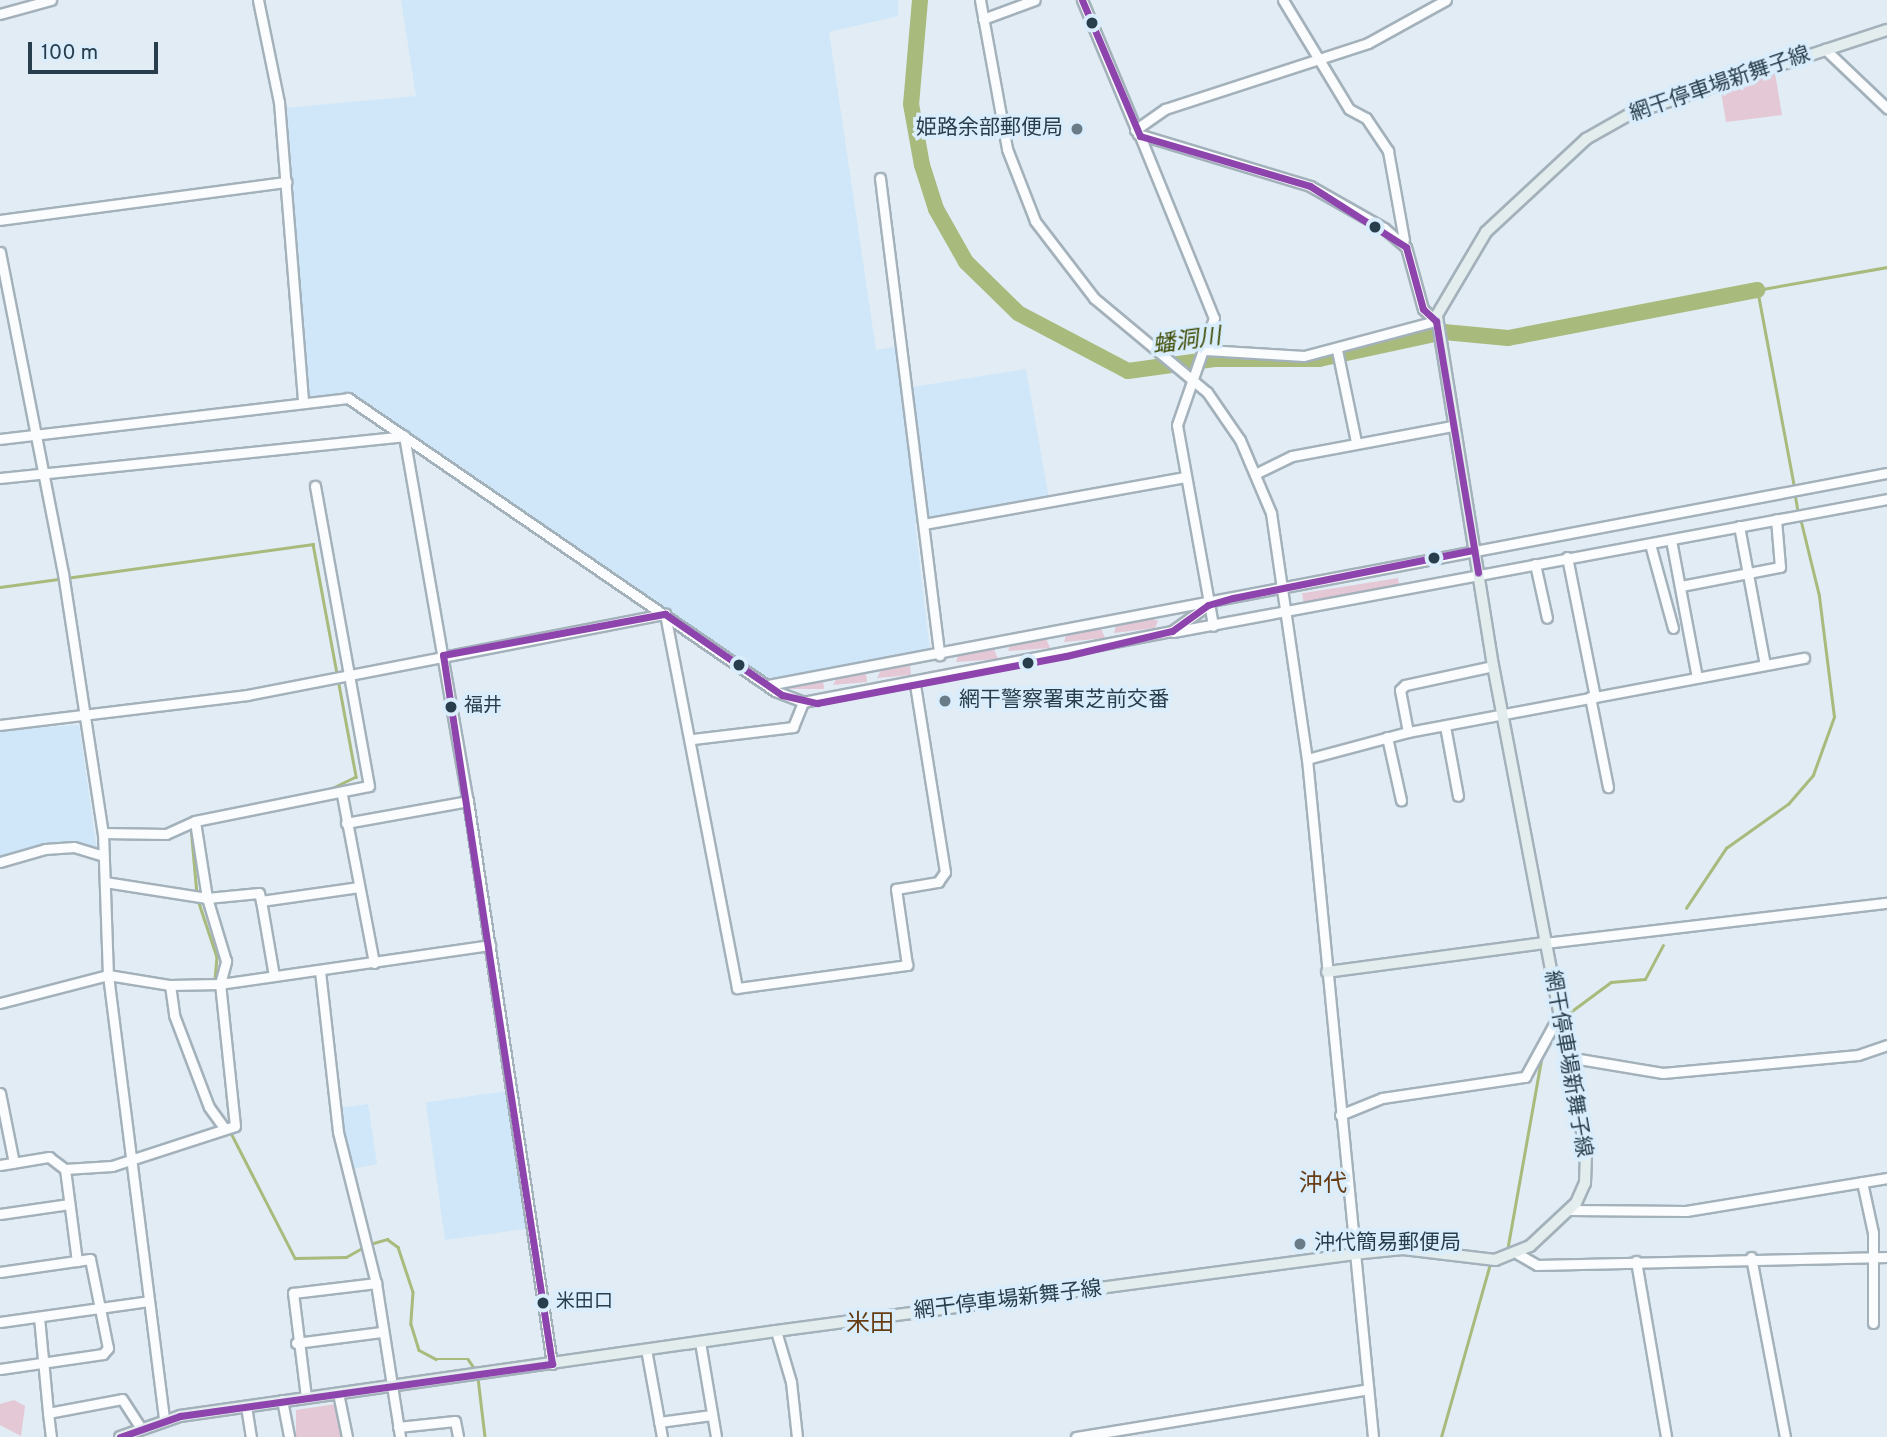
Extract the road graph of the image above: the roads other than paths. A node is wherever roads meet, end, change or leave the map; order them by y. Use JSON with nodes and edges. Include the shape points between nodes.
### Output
{"nodes":[{"id":1,"x":51,"y":0,"type":"edge"},
{"id":2,"x":258,"y":0,"type":"edge"},
{"id":3,"x":980,"y":0,"type":"edge"},
{"id":4,"x":1035,"y":0,"type":"edge"},
{"id":5,"x":1082,"y":0,"type":"edge"},
{"id":6,"x":1283,"y":0,"type":"edge"},
{"id":7,"x":1446,"y":0,"type":"edge"},
{"id":8,"x":0,"y":14,"type":"edge"},
{"id":9,"x":983,"y":19,"type":"junction"},
{"id":10,"x":1887,"y":30,"type":"edge"},
{"id":11,"x":1825,"y":49,"type":"junction"},
{"id":12,"x":1316,"y":55,"type":"junction"},
{"id":13,"x":1887,"y":108,"type":"edge"},
{"id":14,"x":1138,"y":133,"type":"junction"},
{"id":15,"x":880,"y":178,"type":"dead end"},
{"id":16,"x":286,"y":182,"type":"junction"},
{"id":17,"x":0,"y":220,"type":"edge"},
{"id":18,"x":1406,"y":247,"type":"junction"},
{"id":19,"x":0,"y":252,"type":"edge"},
{"id":20,"x":1435,"y":328,"type":"junction"},
{"id":21,"x":1206,"y":350,"type":"junction"},
{"id":22,"x":1337,"y":350,"type":"junction"},
{"id":23,"x":1192,"y":382,"type":"junction"},
{"id":24,"x":303,"y":402,"type":"junction"},
{"id":25,"x":1452,"y":426,"type":"junction"},
{"id":26,"x":37,"y":435,"type":"junction"},
{"id":27,"x":404,"y":436,"type":"junction"},
{"id":28,"x":0,"y":439,"type":"edge"},
{"id":29,"x":1356,"y":442,"type":"junction"},
{"id":30,"x":1257,"y":473,"type":"junction"},
{"id":31,"x":1887,"y":473,"type":"edge"},
{"id":32,"x":43,"y":474,"type":"junction"},
{"id":33,"x":1185,"y":477,"type":"junction"},
{"id":34,"x":0,"y":478,"type":"edge"},
{"id":35,"x":315,"y":486,"type":"dead end"},
{"id":36,"x":1887,"y":499,"type":"edge"},
{"id":37,"x":1776,"y":519,"type":"junction"},
{"id":38,"x":923,"y":524,"type":"junction"},
{"id":39,"x":1739,"y":526,"type":"junction"},
{"id":40,"x":1671,"y":540,"type":"junction"},
{"id":41,"x":1650,"y":544,"type":"junction"},
{"id":42,"x":1474,"y":550,"type":"junction"},
{"id":43,"x":1567,"y":557,"type":"junction"},
{"id":44,"x":1535,"y":564,"type":"junction"},
{"id":45,"x":1479,"y":573,"type":"junction"},
{"id":46,"x":1748,"y":574,"type":"junction"},
{"id":47,"x":1681,"y":586,"type":"junction"},
{"id":48,"x":1283,"y":587,"type":"junction"},
{"id":49,"x":1208,"y":605,"type":"junction"},
{"id":50,"x":1287,"y":610,"type":"junction"},
{"id":51,"x":664,"y":614,"type":"junction"},
{"id":52,"x":1547,"y":618,"type":"dead end"},
{"id":53,"x":1213,"y":626,"type":"junction"},
{"id":54,"x":1673,"y":628,"type":"dead end"},
{"id":55,"x":1149,"y":636,"type":"junction"},
{"id":56,"x":939,"y":655,"type":"junction"},
{"id":57,"x":443,"y":656,"type":"junction"},
{"id":58,"x":1804,"y":658,"type":"dead end"},
{"id":59,"x":1765,"y":665,"type":"junction"},
{"id":60,"x":1493,"y":666,"type":"junction"},
{"id":61,"x":354,"y":674,"type":"junction"},
{"id":62,"x":1697,"y":677,"type":"junction"},
{"id":63,"x":768,"y":685,"type":"junction"},
{"id":64,"x":915,"y":685,"type":"junction"},
{"id":65,"x":1592,"y":697,"type":"junction"},
{"id":66,"x":803,"y":702,"type":"junction"},
{"id":67,"x":1502,"y":715,"type":"junction"},
{"id":68,"x":85,"y":717,"type":"junction"},
{"id":69,"x":0,"y":725,"type":"edge"},
{"id":70,"x":1445,"y":726,"type":"junction"},
{"id":71,"x":1408,"y":732,"type":"junction"},
{"id":72,"x":1388,"y":737,"type":"junction"},
{"id":73,"x":693,"y":739,"type":"junction"},
{"id":74,"x":1307,"y":759,"type":"junction"},
{"id":75,"x":1608,"y":787,"type":"dead end"},
{"id":76,"x":342,"y":795,"type":"junction"},
{"id":77,"x":1458,"y":796,"type":"dead end"},
{"id":78,"x":1401,"y":800,"type":"dead end"},
{"id":79,"x":468,"y":801,"type":"junction"},
{"id":80,"x":195,"y":821,"type":"junction"},
{"id":81,"x":346,"y":823,"type":"junction"},
{"id":82,"x":103,"y":833,"type":"junction"},
{"id":83,"x":104,"y":856,"type":"junction"},
{"id":84,"x":0,"y":862,"type":"edge"},
{"id":85,"x":105,"y":882,"type":"junction"},
{"id":86,"x":359,"y":887,"type":"junction"},
{"id":87,"x":205,"y":898,"type":"junction"},
{"id":88,"x":261,"y":901,"type":"junction"},
{"id":89,"x":1887,"y":903,"type":"edge"},
{"id":90,"x":1545,"y":943,"type":"junction"},
{"id":91,"x":490,"y":946,"type":"junction"},
{"id":92,"x":374,"y":962,"type":"junction"},
{"id":93,"x":320,"y":971,"type":"junction"},
{"id":94,"x":1328,"y":972,"type":"junction"},
{"id":95,"x":108,"y":975,"type":"junction"},
{"id":96,"x":274,"y":976,"type":"junction"},
{"id":97,"x":217,"y":984,"type":"junction"},
{"id":98,"x":170,"y":985,"type":"junction"},
{"id":99,"x":0,"y":1003,"type":"edge"},
{"id":100,"x":1559,"y":1015,"type":"junction"},
{"id":101,"x":1887,"y":1045,"type":"edge"},
{"id":102,"x":1567,"y":1057,"type":"junction"},
{"id":103,"x":0,"y":1093,"type":"edge"},
{"id":104,"x":1340,"y":1115,"type":"junction"},
{"id":105,"x":228,"y":1127,"type":"junction"},
{"id":106,"x":132,"y":1157,"type":"junction"},
{"id":107,"x":14,"y":1163,"type":"junction"},
{"id":108,"x":0,"y":1165,"type":"edge"},
{"id":109,"x":65,"y":1169,"type":"junction"},
{"id":110,"x":1887,"y":1178,"type":"edge"},
{"id":111,"x":1862,"y":1182,"type":"junction"},
{"id":112,"x":69,"y":1204,"type":"junction"},
{"id":113,"x":1570,"y":1210,"type":"junction"},
{"id":114,"x":0,"y":1214,"type":"edge"},
{"id":115,"x":1354,"y":1254,"type":"junction"},
{"id":116,"x":1518,"y":1254,"type":"junction"},
{"id":117,"x":1751,"y":1257,"type":"junction"},
{"id":118,"x":1871,"y":1258,"type":"junction"},
{"id":119,"x":1887,"y":1258,"type":"edge"},
{"id":120,"x":77,"y":1261,"type":"junction"},
{"id":121,"x":1636,"y":1261,"type":"junction"},
{"id":122,"x":0,"y":1272,"type":"edge"},
{"id":123,"x":376,"y":1283,"type":"junction"},
{"id":124,"x":149,"y":1301,"type":"junction"},
{"id":125,"x":102,"y":1308,"type":"junction"},
{"id":126,"x":39,"y":1317,"type":"junction"},
{"id":127,"x":0,"y":1322,"type":"edge"},
{"id":128,"x":1873,"y":1323,"type":"dead end"},
{"id":129,"x":776,"y":1331,"type":"junction"},
{"id":130,"x":381,"y":1332,"type":"junction"},
{"id":131,"x":699,"y":1342,"type":"junction"},
{"id":132,"x":296,"y":1343,"type":"junction"},
{"id":133,"x":646,"y":1349,"type":"junction"},
{"id":134,"x":45,"y":1362,"type":"junction"},
{"id":135,"x":552,"y":1364,"type":"junction"},
{"id":136,"x":0,"y":1369,"type":"edge"},
{"id":137,"x":390,"y":1385,"type":"junction"},
{"id":138,"x":1368,"y":1389,"type":"junction"},
{"id":139,"x":338,"y":1393,"type":"junction"},
{"id":140,"x":306,"y":1397,"type":"junction"},
{"id":141,"x":282,"y":1400,"type":"junction"},
{"id":142,"x":246,"y":1406,"type":"junction"},
{"id":143,"x":48,"y":1413,"type":"junction"},
{"id":144,"x":712,"y":1415,"type":"junction"},
{"id":145,"x":164,"y":1419,"type":"junction"},
{"id":146,"x":659,"y":1422,"type":"junction"},
{"id":147,"x":140,"y":1427,"type":"junction"},
{"id":148,"x":398,"y":1427,"type":"junction"},
{"id":149,"x":51,"y":1437,"type":"edge"},
{"id":150,"x":120,"y":1437,"type":"edge"},
{"id":151,"x":251,"y":1437,"type":"edge"},
{"id":152,"x":289,"y":1437,"type":"edge"},
{"id":153,"x":347,"y":1437,"type":"edge"},
{"id":154,"x":400,"y":1437,"type":"edge"},
{"id":155,"x":458,"y":1437,"type":"edge"},
{"id":156,"x":662,"y":1437,"type":"edge"},
{"id":157,"x":716,"y":1437,"type":"edge"},
{"id":158,"x":797,"y":1437,"type":"edge"},
{"id":159,"x":1076,"y":1437,"type":"edge"},
{"id":160,"x":1373,"y":1437,"type":"edge"},
{"id":161,"x":1665,"y":1437,"type":"edge"},
{"id":162,"x":1785,"y":1437,"type":"edge"}],
"edges":[{"from":1,"to":8,"type":"street"},
{"from":2,"to":16,"type":"street"},
{"from":3,"to":9,"type":"street"},
{"from":4,"to":9,"type":"street"},
{"from":5,"to":14,"type":"street"},
{"from":6,"to":12,"type":"street"},
{"from":7,"to":12,"type":"street","via":[[1368,43]]},
{"from":9,"to":23,"type":"street","via":[[1011,164],[1035,221],[1094,298]]},
{"from":10,"to":11,"type":"main road","name":"網干停車場新舞子線"},
{"from":11,"to":13,"type":"street"},
{"from":11,"to":20,"type":"main road","name":"網干停車場新舞子線","via":[[1630,114],[1586,139],[1486,232]]},
{"from":12,"to":14,"type":"street","via":[[1239,90],[1165,109]]},
{"from":12,"to":18,"type":"street","via":[[1349,109],[1366,118],[1388,151]]},
{"from":14,"to":18,"type":"street","via":[[1310,186]]},
{"from":14,"to":21,"type":"street","via":[[1213,318]]},
{"from":15,"to":38,"type":"street"},
{"from":16,"to":17,"type":"street"},
{"from":16,"to":24,"type":"street"},
{"from":18,"to":20,"type":"street","via":[[1423,309]]},
{"from":19,"to":26,"type":"street"},
{"from":20,"to":22,"type":"street"},
{"from":20,"to":25,"type":"main road","name":"網干停車場新舞子線"},
{"from":21,"to":22,"type":"street","via":[[1270,356]]},
{"from":21,"to":23,"type":"street"},
{"from":22,"to":29,"type":"street"},
{"from":23,"to":30,"type":"street","via":[[1226,418]]},
{"from":23,"to":33,"type":"street","via":[[1177,425]]},
{"from":24,"to":26,"type":"street"},
{"from":24,"to":27,"type":"street","via":[[348,398]]},
{"from":25,"to":29,"type":"street"},
{"from":25,"to":42,"type":"main road","name":"網干停車場新舞子線"},
{"from":26,"to":28,"type":"street"},
{"from":26,"to":32,"type":"street"},
{"from":27,"to":32,"type":"street"},
{"from":27,"to":51,"type":"street"},
{"from":27,"to":57,"type":"street"},
{"from":29,"to":30,"type":"street","via":[[1292,456]]},
{"from":30,"to":48,"type":"street"},
{"from":31,"to":42,"type":"street"},
{"from":32,"to":34,"type":"street"},
{"from":32,"to":68,"type":"street"},
{"from":33,"to":38,"type":"street"},
{"from":33,"to":49,"type":"street"},
{"from":35,"to":61,"type":"street"},
{"from":36,"to":37,"type":"street"},
{"from":37,"to":39,"type":"street"},
{"from":37,"to":46,"type":"street","via":[[1780,567]]},
{"from":38,"to":56,"type":"street"},
{"from":39,"to":40,"type":"street"},
{"from":39,"to":46,"type":"street"},
{"from":40,"to":41,"type":"street"},
{"from":40,"to":47,"type":"street"},
{"from":41,"to":43,"type":"street"},
{"from":41,"to":54,"type":"street"},
{"from":42,"to":45,"type":"main road","name":"網干停車場新舞子線"},
{"from":42,"to":48,"type":"street"},
{"from":43,"to":44,"type":"street"},
{"from":43,"to":65,"type":"street"},
{"from":44,"to":45,"type":"street"},
{"from":44,"to":52,"type":"street"},
{"from":45,"to":50,"type":"street"},
{"from":45,"to":60,"type":"main road","name":"網干停車場新舞子線"},
{"from":46,"to":47,"type":"street"},
{"from":46,"to":59,"type":"street"},
{"from":47,"to":62,"type":"street"},
{"from":48,"to":49,"type":"street"},
{"from":48,"to":50,"type":"street"},
{"from":49,"to":53,"type":"street"},
{"from":49,"to":55,"type":"street","via":[[1172,631]]},
{"from":49,"to":56,"type":"street"},
{"from":50,"to":53,"type":"street"},
{"from":50,"to":74,"type":"street"},
{"from":51,"to":57,"type":"street"},
{"from":51,"to":63,"type":"street"},
{"from":51,"to":73,"type":"street"},
{"from":53,"to":55,"type":"street"},
{"from":55,"to":64,"type":"street"},
{"from":56,"to":63,"type":"street"},
{"from":57,"to":61,"type":"street"},
{"from":57,"to":79,"type":"street"},
{"from":58,"to":59,"type":"street"},
{"from":59,"to":62,"type":"street"},
{"from":60,"to":67,"type":"main road","name":"網干停車場新舞子線"},
{"from":60,"to":71,"type":"street","via":[[1405,685],[1400,690]]},
{"from":61,"to":68,"type":"street"},
{"from":61,"to":76,"type":"street","via":[[369,786]]},
{"from":62,"to":65,"type":"street"},
{"from":63,"to":66,"type":"street"},
{"from":64,"to":66,"type":"street"},
{"from":64,"to":73,"type":"street","via":[[945,872],[938,882],[896,889],[907,965],[737,988]]},
{"from":65,"to":67,"type":"street"},
{"from":65,"to":75,"type":"street"},
{"from":66,"to":73,"type":"street","via":[[793,727]]},
{"from":67,"to":70,"type":"street"},
{"from":67,"to":90,"type":"main road","name":"網干停車場新舞子線"},
{"from":68,"to":69,"type":"street"},
{"from":68,"to":82,"type":"street"},
{"from":70,"to":71,"type":"street"},
{"from":70,"to":77,"type":"street"},
{"from":71,"to":72,"type":"street"},
{"from":72,"to":74,"type":"street"},
{"from":72,"to":78,"type":"street"},
{"from":74,"to":94,"type":"street"},
{"from":76,"to":80,"type":"street"},
{"from":76,"to":81,"type":"street"},
{"from":79,"to":81,"type":"street"},
{"from":79,"to":91,"type":"street"},
{"from":80,"to":82,"type":"street","via":[[166,834]]},
{"from":80,"to":87,"type":"street"},
{"from":81,"to":86,"type":"street"},
{"from":82,"to":83,"type":"street"},
{"from":83,"to":84,"type":"street","via":[[74,847],[45,849]]},
{"from":83,"to":85,"type":"street"},
{"from":85,"to":87,"type":"street"},
{"from":85,"to":95,"type":"street"},
{"from":86,"to":88,"type":"street"},
{"from":86,"to":92,"type":"street"},
{"from":87,"to":88,"type":"street","via":[[259,893]]},
{"from":87,"to":97,"type":"street","via":[[226,961]]},
{"from":88,"to":96,"type":"street"},
{"from":89,"to":90,"type":"street"},
{"from":90,"to":94,"type":"main road","name":"網干停車場新舞子線"},
{"from":90,"to":100,"type":"main road","name":"網干停車場新舞子線"},
{"from":91,"to":92,"type":"street"},
{"from":91,"to":135,"type":"street"},
{"from":92,"to":93,"type":"street"},
{"from":93,"to":96,"type":"street"},
{"from":93,"to":123,"type":"street","via":[[338,1132]]},
{"from":94,"to":104,"type":"street"},
{"from":95,"to":98,"type":"street"},
{"from":95,"to":99,"type":"street"},
{"from":95,"to":106,"type":"street"},
{"from":96,"to":97,"type":"street"},
{"from":97,"to":98,"type":"street"},
{"from":97,"to":105,"type":"street"},
{"from":98,"to":105,"type":"street","via":[[174,1015],[209,1107]]},
{"from":100,"to":102,"type":"main road","name":"網干停車場新舞子線"},
{"from":100,"to":104,"type":"street","via":[[1525,1077],[1382,1098]]},
{"from":101,"to":102,"type":"street","via":[[1858,1055],[1663,1073]]},
{"from":102,"to":113,"type":"main road","name":"網干停車場新舞子線","via":[[1586,1169]]},
{"from":103,"to":107,"type":"street"},
{"from":104,"to":115,"type":"street"},
{"from":105,"to":106,"type":"street"},
{"from":106,"to":109,"type":"street","via":[[112,1167]]},
{"from":106,"to":124,"type":"street"},
{"from":107,"to":108,"type":"street"},
{"from":107,"to":109,"type":"street","via":[[49,1157]]},
{"from":109,"to":112,"type":"street"},
{"from":110,"to":111,"type":"street"},
{"from":111,"to":113,"type":"street","via":[[1686,1211]]},
{"from":111,"to":118,"type":"street"},
{"from":112,"to":114,"type":"street"},
{"from":112,"to":120,"type":"street"},
{"from":113,"to":116,"type":"main road","name":"網干停車場新舞子線"},
{"from":115,"to":116,"type":"main road","name":"網干停車場新舞子線","via":[[1403,1249],[1495,1260]]},
{"from":115,"to":129,"type":"main road","name":"網干停車場新舞子線"},
{"from":115,"to":138,"type":"street"},
{"from":116,"to":121,"type":"street","via":[[1537,1265]]},
{"from":117,"to":118,"type":"street"},
{"from":117,"to":121,"type":"street"},
{"from":117,"to":162,"type":"street"},
{"from":118,"to":119,"type":"street"},
{"from":118,"to":128,"type":"street"},
{"from":120,"to":122,"type":"street"},
{"from":120,"to":125,"type":"street","via":[[96,1263]]},
{"from":121,"to":161,"type":"street"},
{"from":123,"to":130,"type":"street"},
{"from":123,"to":132,"type":"street","via":[[293,1293]]},
{"from":124,"to":125,"type":"street"},
{"from":124,"to":145,"type":"street"},
{"from":125,"to":126,"type":"street"},
{"from":125,"to":134,"type":"street","via":[[108,1348],[103,1354]]},
{"from":126,"to":127,"type":"street"},
{"from":126,"to":134,"type":"street"},
{"from":129,"to":131,"type":"main road","name":"網干停車場新舞子線"},
{"from":129,"to":158,"type":"street","via":[[791,1382]]},
{"from":130,"to":132,"type":"street"},
{"from":130,"to":137,"type":"street"},
{"from":131,"to":133,"type":"main road","name":"網干停車場新舞子線"},
{"from":131,"to":144,"type":"street"},
{"from":132,"to":140,"type":"street"},
{"from":133,"to":135,"type":"main road","name":"網干停車場新舞子線"},
{"from":133,"to":146,"type":"street"},
{"from":134,"to":136,"type":"street"},
{"from":134,"to":143,"type":"street"},
{"from":135,"to":137,"type":"main road","name":"網干停車場新舞子線"},
{"from":137,"to":139,"type":"main road","name":"網干停車場新舞子線"},
{"from":137,"to":148,"type":"street"},
{"from":138,"to":159,"type":"street"},
{"from":138,"to":160,"type":"street"},
{"from":139,"to":140,"type":"main road","name":"網干停車場新舞子線"},
{"from":139,"to":153,"type":"street"},
{"from":140,"to":141,"type":"main road","name":"網干停車場新舞子線"},
{"from":141,"to":142,"type":"main road","name":"網干停車場新舞子線"},
{"from":141,"to":152,"type":"street"},
{"from":142,"to":145,"type":"main road","name":"網干停車場新舞子線"},
{"from":142,"to":151,"type":"street"},
{"from":143,"to":147,"type":"street","via":[[122,1399]]},
{"from":143,"to":149,"type":"street"},
{"from":144,"to":146,"type":"street"},
{"from":144,"to":157,"type":"street"},
{"from":145,"to":147,"type":"main road","name":"網干停車場新舞子線"},
{"from":146,"to":156,"type":"street"},
{"from":147,"to":150,"type":"main road","name":"網干停車場新舞子線"},
{"from":148,"to":154,"type":"street"},
{"from":148,"to":155,"type":"street","via":[[455,1421]]}]}
